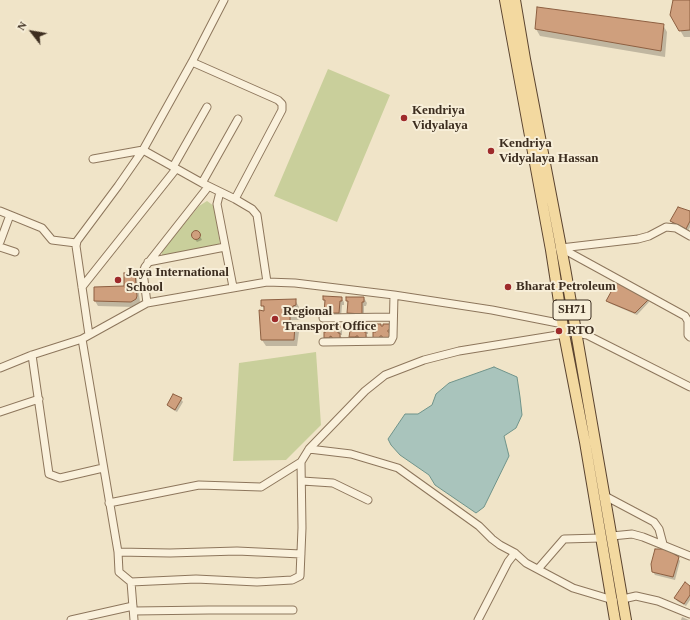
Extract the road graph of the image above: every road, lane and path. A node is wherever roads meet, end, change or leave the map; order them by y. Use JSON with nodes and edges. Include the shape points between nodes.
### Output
{"nodes":[{"id":1,"x":224,"y":0,"type":"edge"},
{"id":2,"x":505,"y":0,"type":"edge"},
{"id":3,"x":515,"y":0,"type":"edge"},
{"id":4,"x":520,"y":60,"type":"junction"},
{"id":5,"x":192,"y":62,"type":"junction"},
{"id":6,"x":207,"y":107,"type":"dead end"},
{"id":7,"x":238,"y":119,"type":"dead end"},
{"id":8,"x":143,"y":150,"type":"junction"},
{"id":9,"x":93,"y":158,"type":"dead end"},
{"id":10,"x":174,"y":168,"type":"junction"},
{"id":11,"x":205,"y":185,"type":"junction"},
{"id":12,"x":220,"y":192,"type":"junction"},
{"id":13,"x":235,"y":199,"type":"junction"},
{"id":14,"x":0,"y":212,"type":"edge"},
{"id":15,"x":10,"y":215,"type":"junction"},
{"id":16,"x":689,"y":233,"type":"edge"},
{"id":17,"x":0,"y":242,"type":"edge"},
{"id":18,"x":76,"y":243,"type":"junction"},
{"id":19,"x":0,"y":247,"type":"edge"},
{"id":20,"x":225,"y":247,"type":"junction"},
{"id":21,"x":556,"y":249,"type":"junction"},
{"id":22,"x":15,"y":252,"type":"dead end"},
{"id":23,"x":148,"y":262,"type":"junction"},
{"id":24,"x":267,"y":282,"type":"junction"},
{"id":25,"x":82,"y":287,"type":"junction"},
{"id":26,"x":233,"y":287,"type":"junction"},
{"id":27,"x":394,"y":295,"type":"junction"},
{"id":28,"x":147,"y":303,"type":"junction"},
{"id":29,"x":393,"y":317,"type":"junction"},
{"id":30,"x":323,"y":318,"type":"dead end"},
{"id":31,"x":564,"y":329,"type":"junction"},
{"id":32,"x":576,"y":332,"type":"junction"},
{"id":33,"x":89,"y":335,"type":"junction"},
{"id":34,"x":690,"y":337,"type":"edge"},
{"id":35,"x":82,"y":339,"type":"junction"},
{"id":36,"x":323,"y":342,"type":"dead end"},
{"id":37,"x":32,"y":355,"type":"junction"},
{"id":38,"x":0,"y":368,"type":"edge"},
{"id":39,"x":690,"y":387,"type":"edge"},
{"id":40,"x":39,"y":399,"type":"junction"},
{"id":41,"x":0,"y":412,"type":"edge"},
{"id":42,"x":309,"y":449,"type":"junction"},
{"id":43,"x":302,"y":462,"type":"junction"},
{"id":44,"x":103,"y":468,"type":"junction"},
{"id":45,"x":302,"y":481,"type":"junction"},
{"id":46,"x":605,"y":496,"type":"junction"},
{"id":47,"x":368,"y":500,"type":"dead end"},
{"id":48,"x":109,"y":503,"type":"junction"},
{"id":49,"x":612,"y":536,"type":"junction"},
{"id":50,"x":601,"y":538,"type":"junction"},
{"id":51,"x":663,"y":544,"type":"junction"},
{"id":52,"x":118,"y":552,"type":"junction"},
{"id":53,"x":515,"y":553,"type":"junction"},
{"id":54,"x":301,"y":554,"type":"junction"},
{"id":55,"x":690,"y":556,"type":"edge"},
{"id":56,"x":538,"y":569,"type":"junction"},
{"id":57,"x":131,"y":582,"type":"junction"},
{"id":58,"x":623,"y":599,"type":"junction"},
{"id":59,"x":612,"y":600,"type":"junction"},
{"id":60,"x":133,"y":608,"type":"junction"},
{"id":61,"x":293,"y":610,"type":"dead end"},
{"id":62,"x":690,"y":614,"type":"edge"},
{"id":63,"x":71,"y":620,"type":"edge"},
{"id":64,"x":134,"y":620,"type":"edge"},
{"id":65,"x":478,"y":620,"type":"edge"},
{"id":66,"x":616,"y":620,"type":"edge"},
{"id":67,"x":626,"y":620,"type":"edge"}],
"edges":[{"from":1,"to":5,"type":"street"},
{"from":2,"to":4,"type":"main road","number":"SH71"},
{"from":3,"to":4,"type":"main road","number":"SH71"},
{"from":4,"to":21,"type":"main road","number":"SH71"},
{"from":5,"to":8,"type":"street"},
{"from":5,"to":13,"type":"street","via":[[282,104],[282,110]]},
{"from":6,"to":10,"type":"street"},
{"from":7,"to":11,"type":"street"},
{"from":8,"to":9,"type":"street"},
{"from":8,"to":10,"type":"street"},
{"from":8,"to":18,"type":"street"},
{"from":10,"to":11,"type":"street"},
{"from":10,"to":25,"type":"street"},
{"from":11,"to":12,"type":"street"},
{"from":11,"to":23,"type":"street"},
{"from":12,"to":13,"type":"street"},
{"from":12,"to":20,"type":"street","via":[[217,204]]},
{"from":13,"to":24,"type":"street","via":[[254,210],[257,215]]},
{"from":14,"to":15,"type":"street"},
{"from":15,"to":17,"type":"street"},
{"from":15,"to":18,"type":"street","via":[[42,228],[52,240]]},
{"from":16,"to":21,"type":"street","via":[[666,227],[638,239]]},
{"from":18,"to":25,"type":"street"},
{"from":19,"to":22,"type":"street"},
{"from":20,"to":23,"type":"street"},
{"from":20,"to":26,"type":"street"},
{"from":21,"to":31,"type":"main road","number":"SH71"},
{"from":21,"to":32,"type":"main road","number":"SH71"},
{"from":21,"to":34,"type":"street","via":[[685,316]]},
{"from":23,"to":28,"type":"street","via":[[143,272]]},
{"from":24,"to":26,"type":"street"},
{"from":24,"to":27,"type":"street"},
{"from":25,"to":33,"type":"street"},
{"from":26,"to":28,"type":"street"},
{"from":27,"to":29,"type":"street"},
{"from":27,"to":31,"type":"street","via":[[492,310]]},
{"from":28,"to":33,"type":"street"},
{"from":29,"to":30,"type":"street"},
{"from":29,"to":36,"type":"street","via":[[393,337],[390,341]]},
{"from":31,"to":32,"type":"main road"},
{"from":31,"to":42,"type":"street","via":[[459,351],[424,360],[385,375],[365,391]]},
{"from":31,"to":50,"type":"main road","number":"SH71"},
{"from":32,"to":39,"type":"street","via":[[587,334]]},
{"from":32,"to":46,"type":"main road","number":"SH71"},
{"from":33,"to":35,"type":"street"},
{"from":35,"to":37,"type":"street"},
{"from":35,"to":44,"type":"street"},
{"from":37,"to":38,"type":"street"},
{"from":37,"to":40,"type":"street"},
{"from":40,"to":41,"type":"street"},
{"from":40,"to":44,"type":"street","via":[[49,474],[60,478]]},
{"from":42,"to":43,"type":"street"},
{"from":42,"to":53,"type":"street","via":[[351,454],[398,468],[479,526],[500,545]]},
{"from":43,"to":45,"type":"street"},
{"from":43,"to":48,"type":"street","via":[[261,487],[199,485]]},
{"from":44,"to":48,"type":"street"},
{"from":45,"to":47,"type":"street","via":[[333,483]]},
{"from":45,"to":54,"type":"street"},
{"from":46,"to":49,"type":"main road","number":"SH71"},
{"from":46,"to":51,"type":"street","via":[[654,522],[659,528]]},
{"from":48,"to":52,"type":"street"},
{"from":49,"to":50,"type":"main road"},
{"from":49,"to":51,"type":"street","via":[[632,534]]},
{"from":49,"to":58,"type":"main road","number":"SH71"},
{"from":50,"to":56,"type":"street","via":[[564,539]]},
{"from":50,"to":59,"type":"main road","number":"SH71"},
{"from":51,"to":55,"type":"street"},
{"from":52,"to":54,"type":"street","via":[[237,551]]},
{"from":52,"to":57,"type":"street","via":[[119,572]]},
{"from":53,"to":56,"type":"street"},
{"from":53,"to":65,"type":"street"},
{"from":54,"to":57,"type":"street","via":[[300,576],[292,580]]},
{"from":56,"to":59,"type":"street","via":[[573,588]]},
{"from":57,"to":60,"type":"street"},
{"from":58,"to":62,"type":"street","via":[[636,596],[658,601]]},
{"from":58,"to":67,"type":"main road","number":"SH71"},
{"from":59,"to":66,"type":"main road","number":"SH71"},
{"from":60,"to":61,"type":"street"},
{"from":60,"to":63,"type":"street"},
{"from":60,"to":64,"type":"street"}]}
